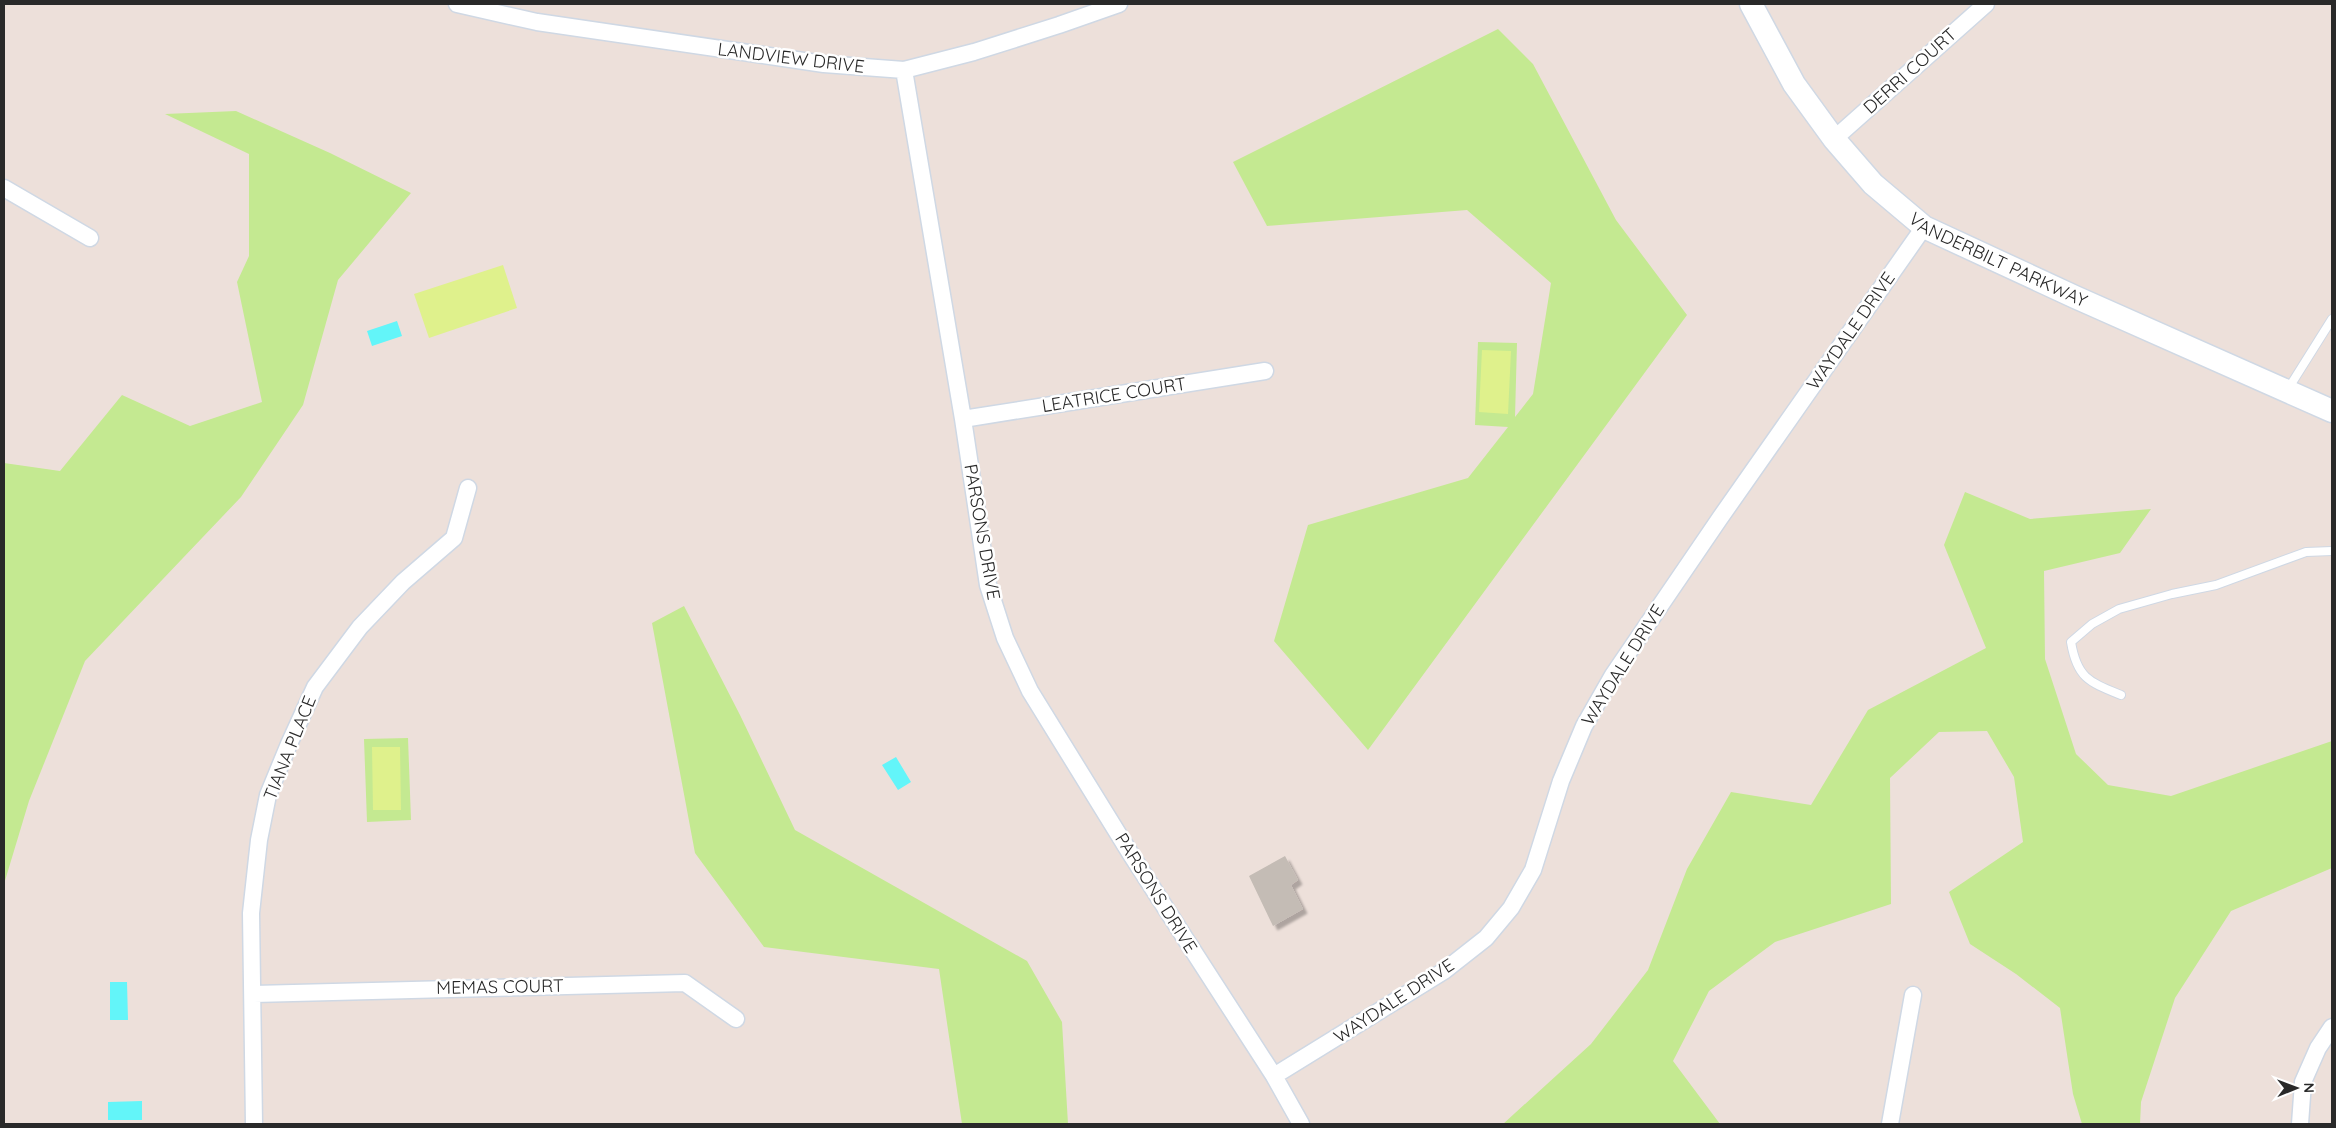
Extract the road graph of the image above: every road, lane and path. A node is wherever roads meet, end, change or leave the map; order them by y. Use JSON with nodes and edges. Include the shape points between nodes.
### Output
{"nodes":[{"id":1,"x":457,"y":4,"type":"edge"},
{"id":2,"x":1119,"y":4,"type":"edge"},
{"id":3,"x":1751,"y":4,"type":"edge"},
{"id":4,"x":1986,"y":4,"type":"edge"},
{"id":5,"x":904,"y":70,"type":"junction"},
{"id":6,"x":1834,"y":139,"type":"junction"},
{"id":7,"x":4,"y":188,"type":"edge"},
{"id":8,"x":1924,"y":227,"type":"junction"},
{"id":9,"x":90,"y":238,"type":"dead end"},
{"id":10,"x":2332,"y":319,"type":"edge"},
{"id":11,"x":1264,"y":371,"type":"dead end"},
{"id":12,"x":2286,"y":391,"type":"junction"},
{"id":13,"x":2332,"y":411,"type":"edge"},
{"id":14,"x":963,"y":419,"type":"junction"},
{"id":15,"x":468,"y":488,"type":"dead end"},
{"id":16,"x":2332,"y":551,"type":"edge"},
{"id":17,"x":2121,"y":695,"type":"dead end"},
{"id":18,"x":253,"y":994,"type":"junction"},
{"id":19,"x":1912,"y":995,"type":"dead end"},
{"id":20,"x":736,"y":1019,"type":"dead end"},
{"id":21,"x":2332,"y":1027,"type":"edge"},
{"id":22,"x":1274,"y":1076,"type":"junction"},
{"id":23,"x":254,"y":1124,"type":"edge"},
{"id":24,"x":1301,"y":1124,"type":"edge"},
{"id":25,"x":1890,"y":1124,"type":"edge"},
{"id":26,"x":2300,"y":1124,"type":"edge"}],
"edges":[{"from":1,"to":5,"type":"street","name":"LANDVIEW DRIVE","via":[[537,22],[824,64]]},
{"from":2,"to":5,"type":"street","name":"LANDVIEW DRIVE","via":[[1059,26]]},
{"from":3,"to":6,"type":"main road","name":"VANDERBILT PARKWAY","via":[[1794,84]]},
{"from":4,"to":6,"type":"street","name":"DERRI COURT"},
{"from":5,"to":14,"type":"street","name":"PARSONS DRIVE"},
{"from":6,"to":8,"type":"main road","name":"VANDERBILT PARKWAY","via":[[1872,184]]},
{"from":7,"to":9,"type":"street"},
{"from":8,"to":12,"type":"main road","name":"VANDERBILT PARKWAY"},
{"from":8,"to":22,"type":"street","name":"WAYDALE DRIVE","via":[[1613,675],[1584,726],[1561,781],[1534,870],[1512,908],[1486,938],[1444,971]]},
{"from":10,"to":12,"type":"lane"},
{"from":11,"to":14,"type":"street","name":"LEATRICE COURT"},
{"from":12,"to":13,"type":"main road","name":"VANDERBILT PARKWAY"},
{"from":14,"to":22,"type":"street","name":"PARSONS DRIVE","via":[[988,584],[1005,638],[1030,692]]},
{"from":15,"to":18,"type":"street","name":"TIANA PLACE","via":[[454,538],[403,582],[360,627],[316,687],[289,744],[268,796],[259,840],[251,913]]},
{"from":16,"to":17,"type":"lane","via":[[2306,552],[2216,584],[2119,609],[2092,624],[2071,642],[2075,663],[2094,684]]},
{"from":18,"to":20,"type":"street","name":"MEMAS COURT","via":[[685,982]]},
{"from":18,"to":23,"type":"street","name":"TIANA PLACE"},
{"from":19,"to":25,"type":"street"},
{"from":21,"to":26,"type":"street","via":[[2318,1048],[2303,1082]]},
{"from":22,"to":24,"type":"street","name":"PARSONS DRIVE"}]}
